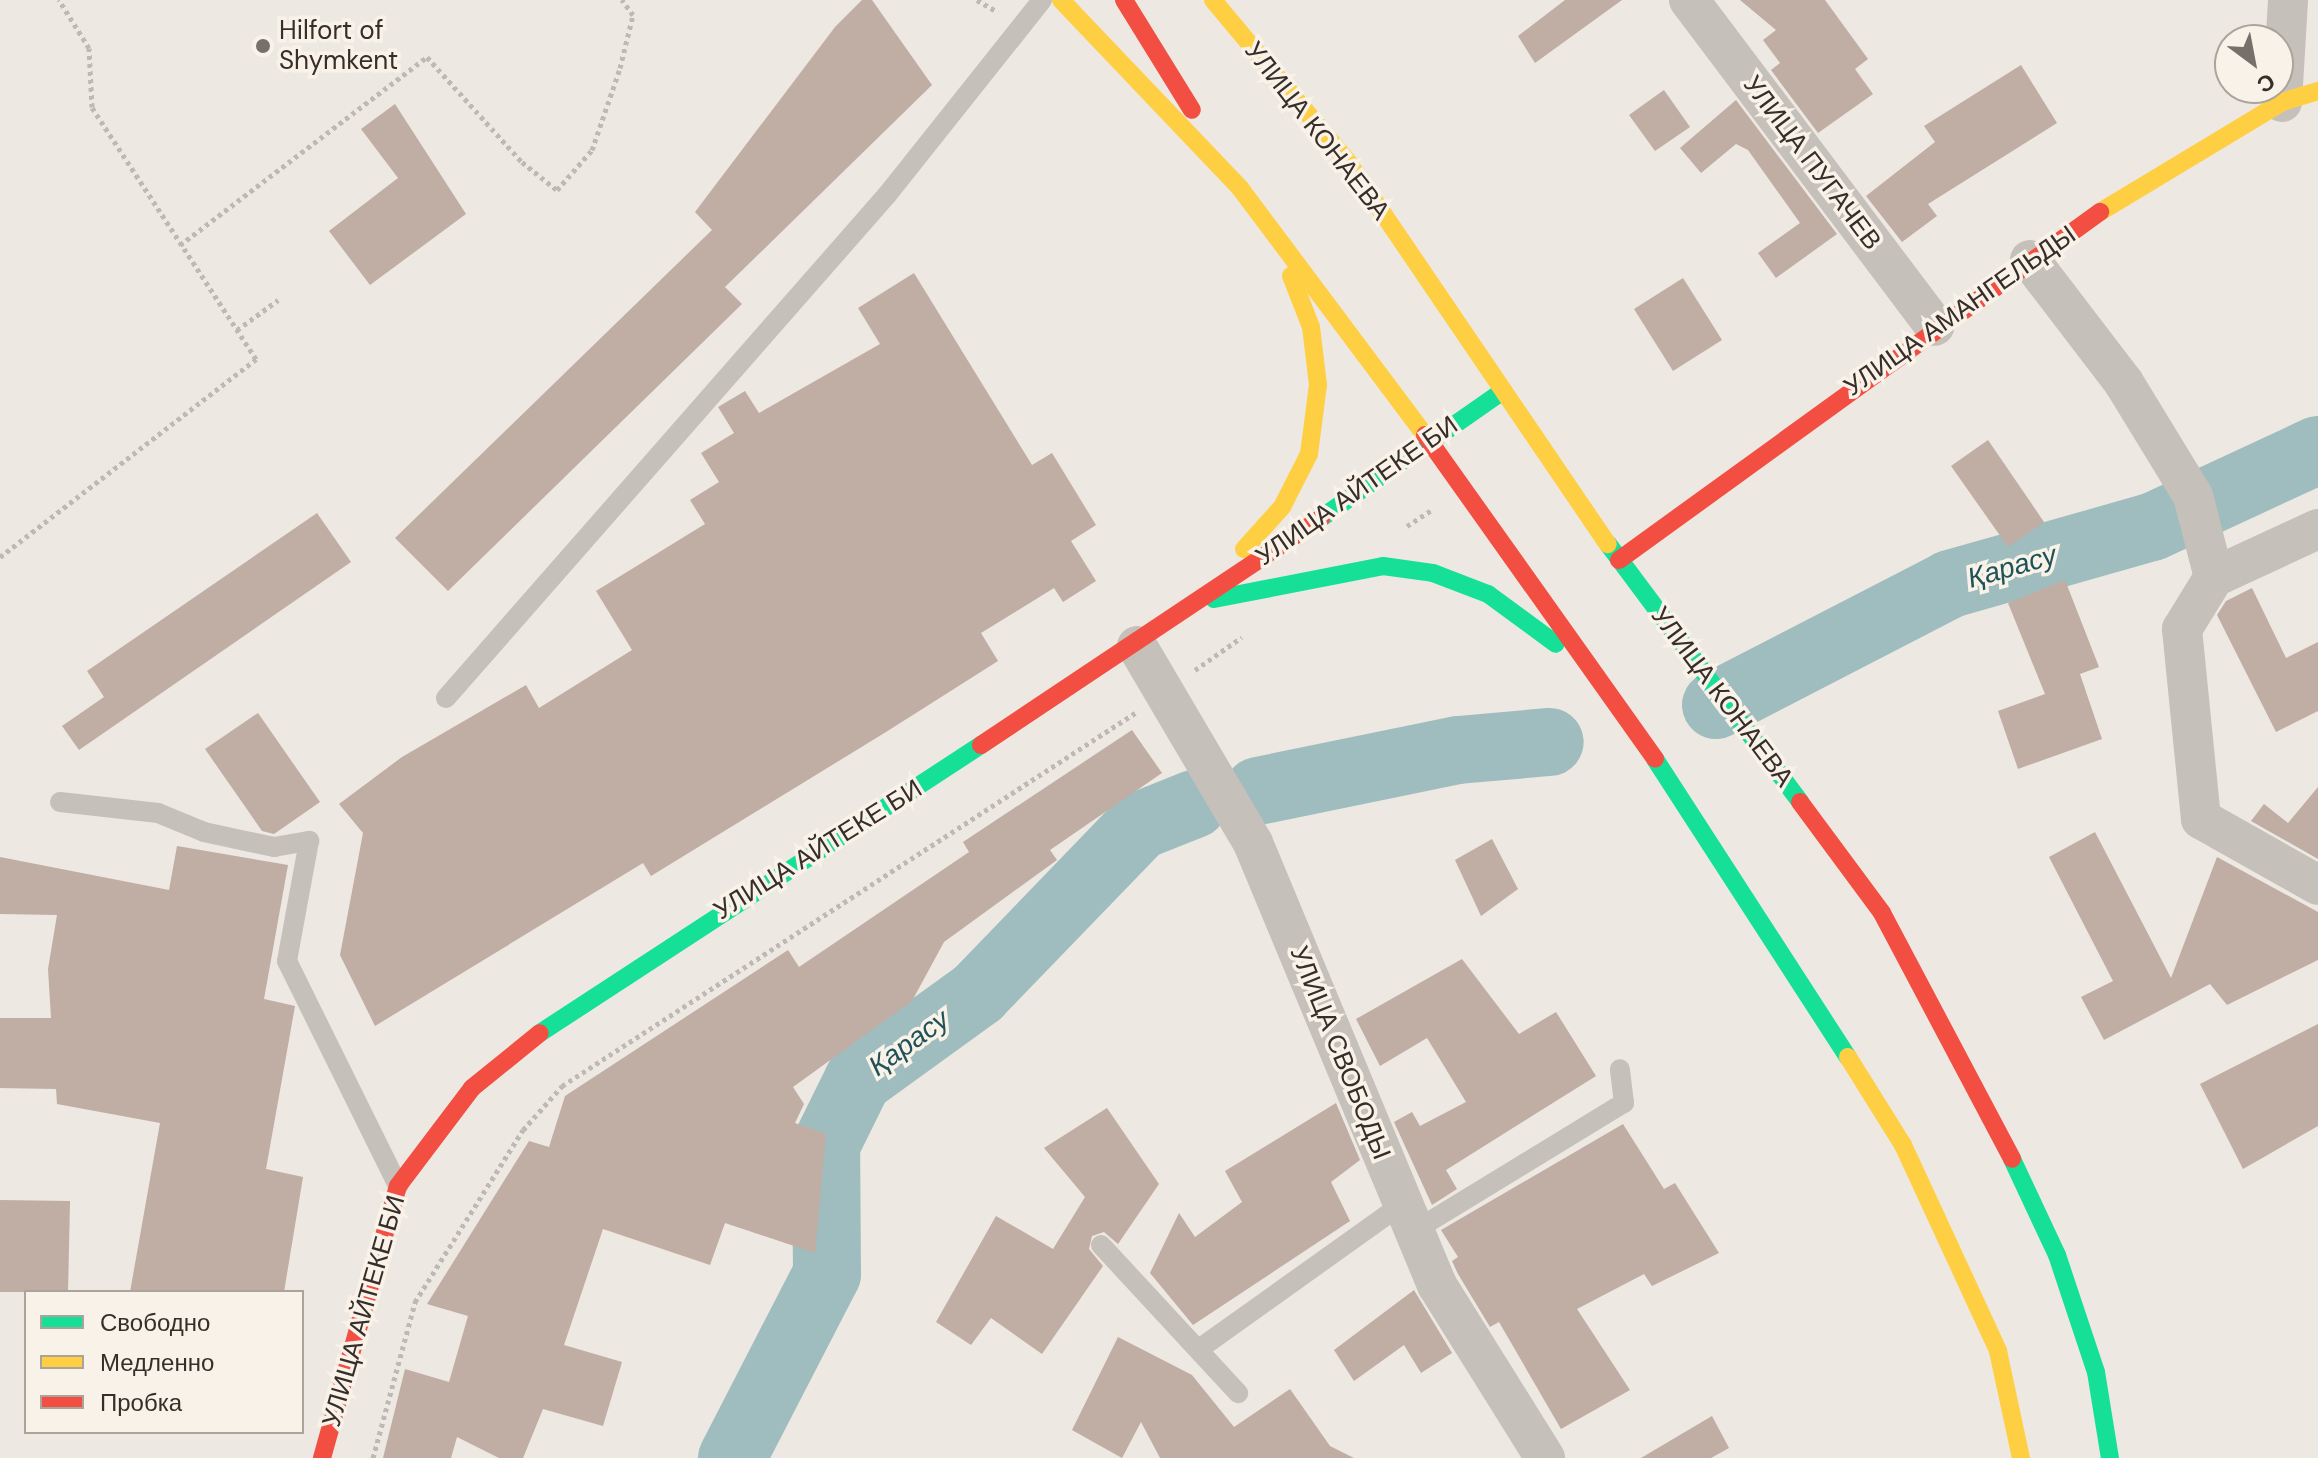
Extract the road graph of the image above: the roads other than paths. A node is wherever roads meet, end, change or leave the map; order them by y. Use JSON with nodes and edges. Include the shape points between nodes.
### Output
{"nodes":[{"id":1,"x":1042,"y":0,"type":"edge"},
{"id":2,"x":1061,"y":0,"type":"edge"},
{"id":3,"x":1124,"y":0,"type":"edge"},
{"id":4,"x":1213,"y":0,"type":"edge"},
{"id":5,"x":1689,"y":0,"type":"edge"},
{"id":6,"x":2288,"y":0,"type":"edge"},
{"id":7,"x":1262,"y":27,"type":"dead end"},
{"id":8,"x":2300,"y":97,"type":"edge"},
{"id":9,"x":1348,"y":162,"type":"junction"},
{"id":10,"x":1240,"y":188,"type":"junction"},
{"id":11,"x":1272,"y":229,"type":"junction"},
{"id":12,"x":2030,"y":260,"type":"junction"},
{"id":13,"x":1935,"y":326,"type":"junction"},
{"id":14,"x":1503,"y":391,"type":"junction"},
{"id":15,"x":1427,"y":445,"type":"junction"},
{"id":16,"x":2318,"y":529,"type":"edge"},
{"id":17,"x":1619,"y":560,"type":"junction"},
{"id":18,"x":2214,"y":577,"type":"junction"},
{"id":19,"x":1196,"y":603,"type":"junction"},
{"id":20,"x":1137,"y":646,"type":"junction"},
{"id":21,"x":1591,"y":672,"type":"junction"},
{"id":22,"x":446,"y":698,"type":"dead end"},
{"id":23,"x":60,"y":802,"type":"dead end"},
{"id":24,"x":2318,"y":885,"type":"edge"},
{"id":25,"x":1620,"y":1069,"type":"dead end"},
{"id":26,"x":398,"y":1186,"type":"junction"},
{"id":27,"x":1408,"y":1217,"type":"junction"},
{"id":28,"x":1101,"y":1245,"type":"dead end"},
{"id":29,"x":1199,"y":1349,"type":"junction"},
{"id":30,"x":2005,"y":1375,"type":"junction"},
{"id":31,"x":1238,"y":1393,"type":"dead end"},
{"id":32,"x":1993,"y":1429,"type":"dead end"},
{"id":33,"x":322,"y":1458,"type":"edge"},
{"id":34,"x":1545,"y":1458,"type":"edge"},
{"id":35,"x":2021,"y":1458,"type":"edge"},
{"id":36,"x":2110,"y":1458,"type":"edge"}],
"edges":[{"from":1,"to":22,"type":"lane","via":[[887,195]]},
{"from":2,"to":10,"type":"main road"},
{"from":3,"to":10,"type":"main road"},
{"from":4,"to":9,"type":"main road","name":"УЛИЦА КОНАЕВА"},
{"from":5,"to":13,"type":"street","name":"УЛИЦА ПУГАЧЕВ"},
{"from":6,"to":8,"type":"street"},
{"from":7,"to":9,"type":"main road"},
{"from":8,"to":12,"type":"main road","name":"УЛИЦА АМАНГЕЛЬДЫ"},
{"from":9,"to":14,"type":"main road","name":"УЛИЦА КОНАЕВА"},
{"from":10,"to":11,"type":"main road"},
{"from":11,"to":15,"type":"main road","via":[[1346,323]]},
{"from":11,"to":19,"type":"main road","via":[[1311,327],[1318,385],[1309,454],[1282,507]]},
{"from":12,"to":13,"type":"main road","name":"УЛИЦА АМАНГЕЛЬДЫ"},
{"from":12,"to":18,"type":"street","via":[[2124,383],[2197,506]]},
{"from":13,"to":17,"type":"main road","name":"УЛИЦА АМАНГЕЛЬДЫ"},
{"from":14,"to":15,"type":"main road","name":"УЛИЦА АЙТЕКЕ БИ"},
{"from":14,"to":17,"type":"main road","name":"УЛИЦА КОНАЕВА"},
{"from":15,"to":19,"type":"main road","name":"УЛИЦА АЙТЕКЕ БИ"},
{"from":15,"to":21,"type":"main road"},
{"from":16,"to":18,"type":"street"},
{"from":17,"to":36,"type":"main road","name":"УЛИЦА КОНАЕВА","via":[[1882,913],[1973,1075],[2057,1255],[2096,1372]]},
{"from":18,"to":24,"type":"street","via":[[2182,629],[2201,819]]},
{"from":19,"to":20,"type":"main road","name":"УЛИЦА АЙТЕКЕ БИ"},
{"from":19,"to":21,"type":"main road","via":[[1383,566],[1433,573],[1488,594]]},
{"from":20,"to":26,"type":"main road","name":"УЛИЦА АЙТЕКЕ БИ","via":[[686,932],[522,1045],[472,1088]]},
{"from":20,"to":27,"type":"street","name":"УЛИЦА СВОБОДЫ","via":[[1253,843]]},
{"from":21,"to":30,"type":"main road","via":[[1701,824],[1903,1145]]},
{"from":23,"to":26,"type":"lane","via":[[158,813],[204,832],[274,847],[309,841],[287,961]]},
{"from":25,"to":27,"type":"lane","via":[[1624,1103]]},
{"from":26,"to":33,"type":"main road","name":"УЛИЦА АЙТЕКЕ БИ"},
{"from":27,"to":29,"type":"lane"},
{"from":27,"to":34,"type":"street","name":"УЛИЦА СВОБОДЫ","via":[[1437,1285]]},
{"from":28,"to":29,"type":"lane"},
{"from":29,"to":31,"type":"lane"},
{"from":30,"to":32,"type":"main road"},
{"from":30,"to":35,"type":"main road"}]}
